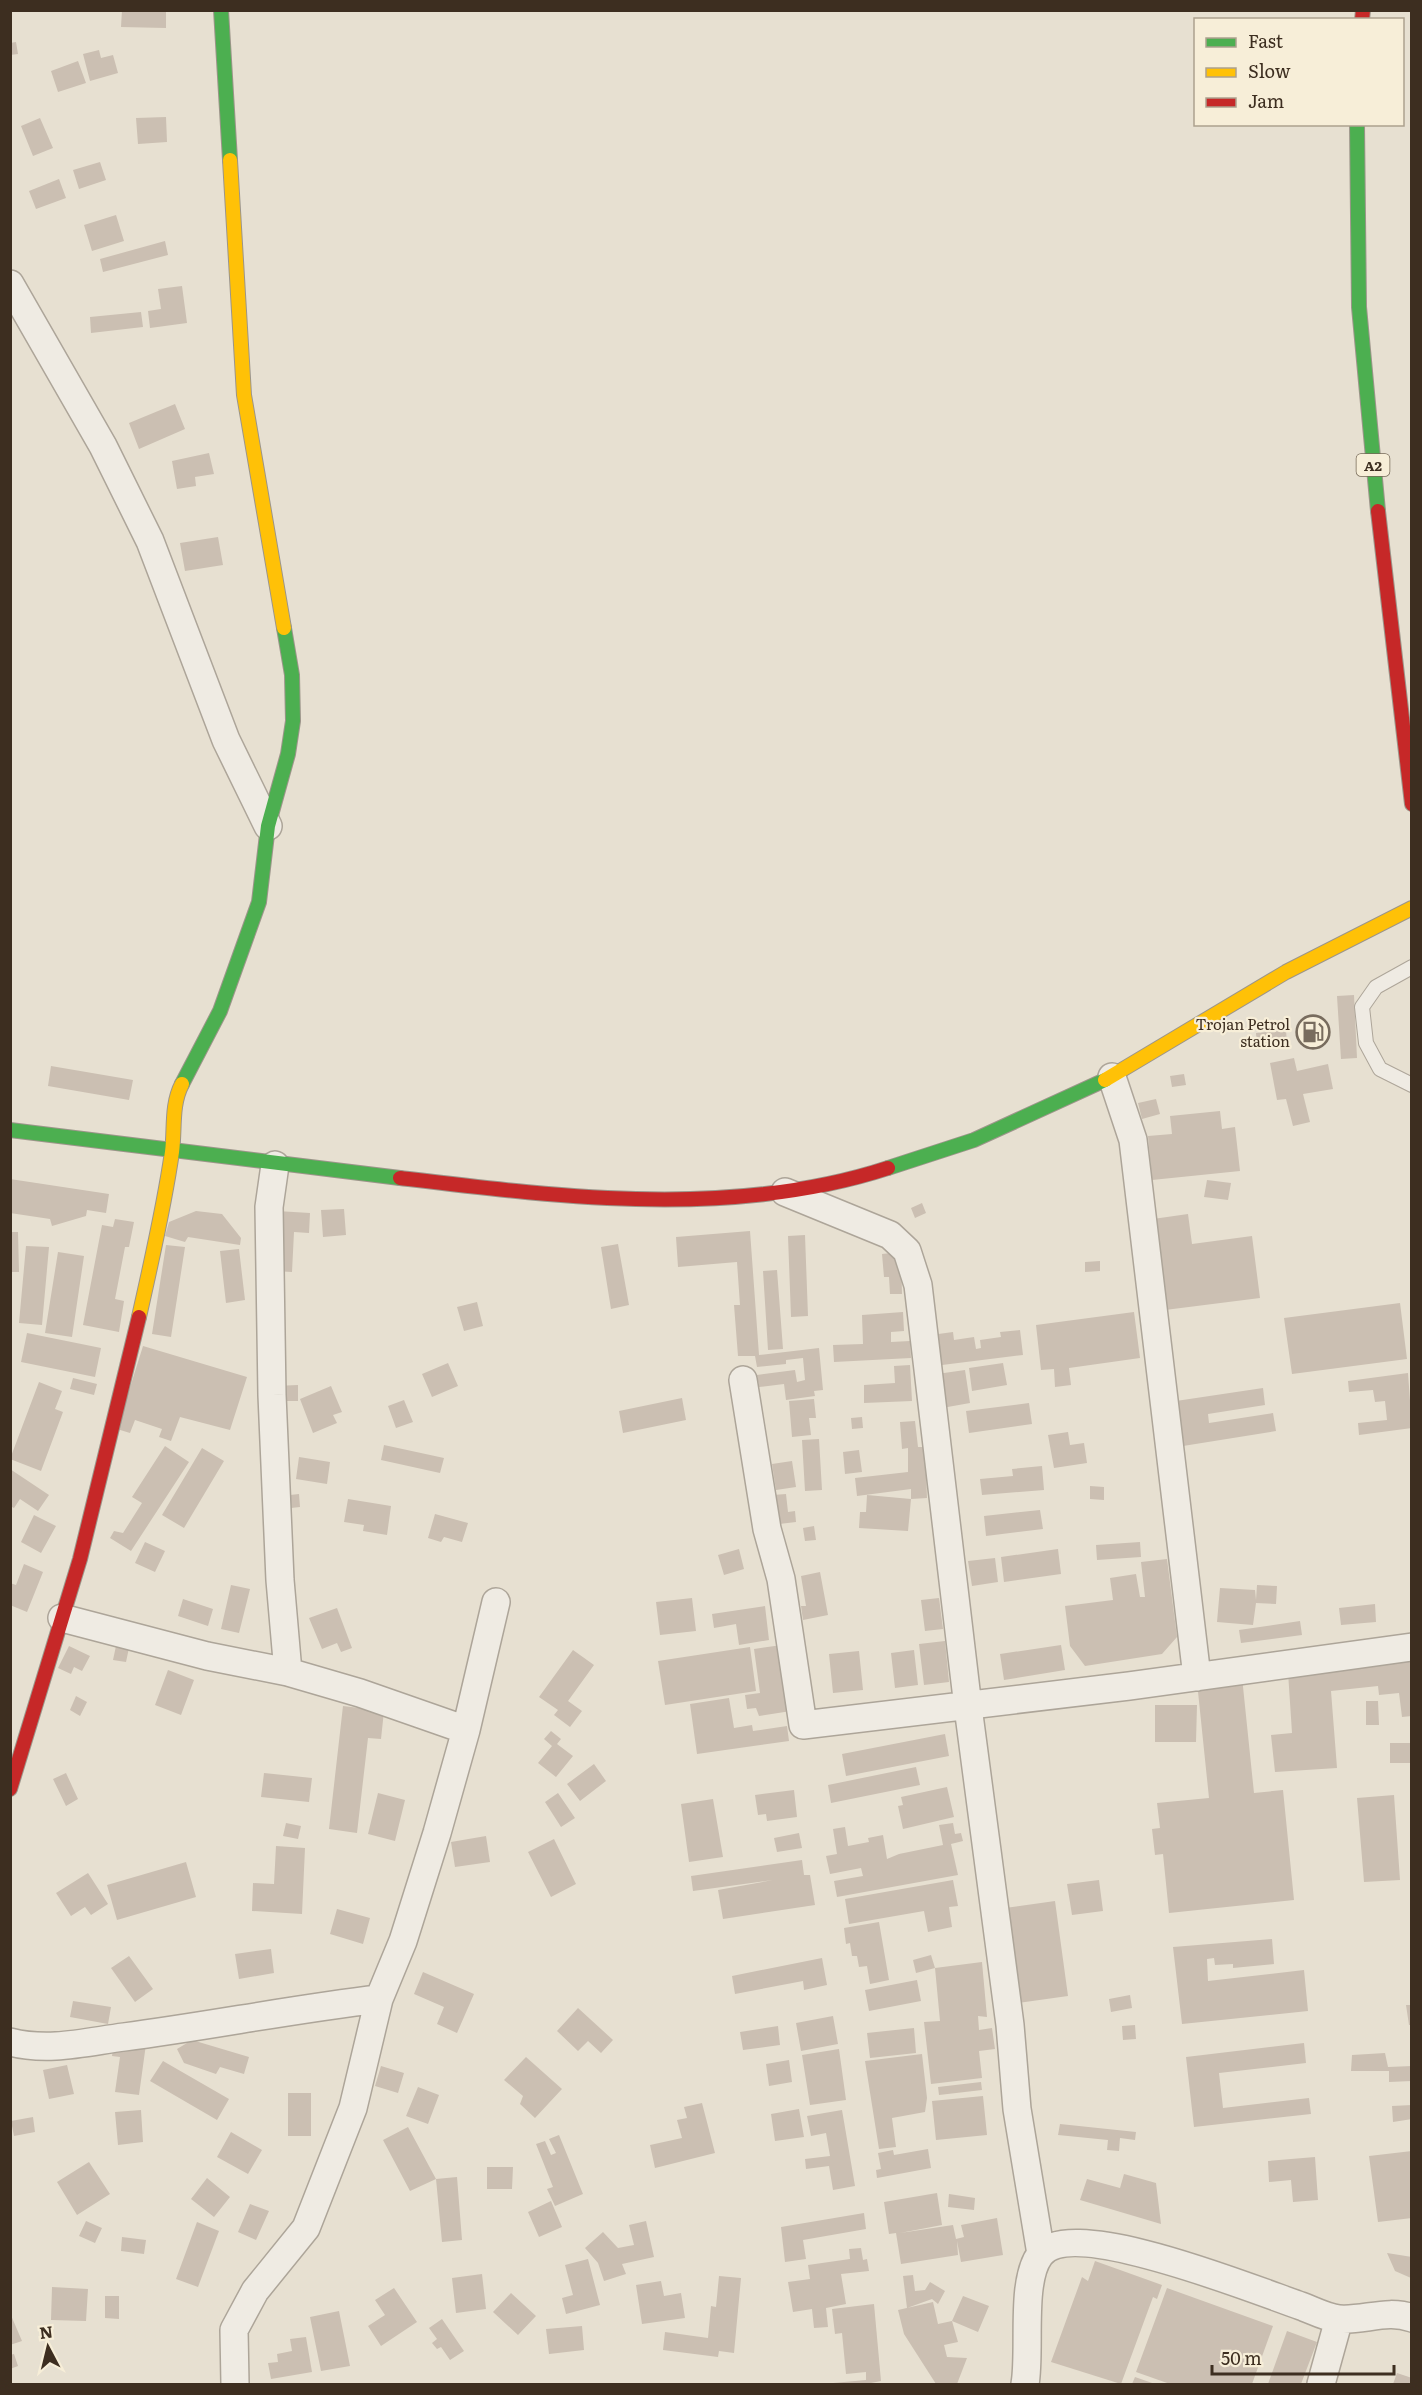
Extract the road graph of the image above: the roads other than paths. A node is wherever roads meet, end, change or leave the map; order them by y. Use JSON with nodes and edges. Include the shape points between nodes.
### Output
{"nodes":[{"id":1,"x":221,"y":10,"type":"edge"},
{"id":2,"x":1358,"y":126,"type":"edge"},
{"id":3,"x":10,"y":284,"type":"edge"},
{"id":4,"x":1412,"y":804,"type":"edge"},
{"id":5,"x":268,"y":826,"type":"junction"},
{"id":6,"x":1412,"y":908,"type":"edge"},
{"id":7,"x":1412,"y":967,"type":"edge"},
{"id":8,"x":1112,"y":1077,"type":"junction"},
{"id":9,"x":1412,"y":1085,"type":"edge"},
{"id":10,"x":10,"y":1130,"type":"edge"},
{"id":11,"x":172,"y":1151,"type":"junction"},
{"id":12,"x":275,"y":1165,"type":"junction"},
{"id":13,"x":785,"y":1192,"type":"junction"},
{"id":14,"x":743,"y":1380,"type":"dead end"},
{"id":15,"x":496,"y":1602,"type":"dead end"},
{"id":16,"x":62,"y":1618,"type":"junction"},
{"id":17,"x":1412,"y":1647,"type":"edge"},
{"id":18,"x":288,"y":1672,"type":"junction"},
{"id":19,"x":1197,"y":1677,"type":"junction"},
{"id":20,"x":968,"y":1707,"type":"junction"},
{"id":21,"x":466,"y":1730,"type":"junction"},
{"id":22,"x":10,"y":1789,"type":"edge"},
{"id":23,"x":378,"y":1999,"type":"junction"},
{"id":24,"x":10,"y":2042,"type":"edge"},
{"id":25,"x":1041,"y":2254,"type":"junction"},
{"id":26,"x":1412,"y":2318,"type":"edge"},
{"id":27,"x":1340,"y":2319,"type":"junction"},
{"id":28,"x":235,"y":2385,"type":"edge"},
{"id":29,"x":1025,"y":2385,"type":"edge"},
{"id":30,"x":1321,"y":2385,"type":"edge"}],
"edges":[{"from":1,"to":5,"type":"main road","via":[[244,395],[292,675],[293,721],[288,754]]},
{"from":2,"to":4,"type":"main road","number":"A2","via":[[1359,307],[1377,509]]},
{"from":3,"to":5,"type":"street","via":[[103,446],[150,541],[226,740]]},
{"from":5,"to":11,"type":"main road","via":[[259,902],[220,1011],[179,1090]]},
{"from":6,"to":8,"type":"main road","via":[[1286,972]]},
{"from":7,"to":9,"type":"lane","via":[[1376,987],[1362,1007],[1366,1043],[1380,1069]]},
{"from":8,"to":13,"type":"main road","via":[[975,1140],[876,1172]]},
{"from":8,"to":19,"type":"street","via":[[1133,1140]]},
{"from":10,"to":11,"type":"main road"},
{"from":11,"to":12,"type":"main road"},
{"from":11,"to":16,"type":"main road","via":[[155,1248],[80,1559]]},
{"from":12,"to":13,"type":"main road","via":[[534,1194],[675,1199]]},
{"from":12,"to":18,"type":"street","via":[[269,1207],[272,1395]]},
{"from":13,"to":20,"type":"street","via":[[890,1235],[907,1251],[918,1285]]},
{"from":14,"to":20,"type":"street","via":[[767,1529],[781,1579],[803,1725]]},
{"from":15,"to":21,"type":"street"},
{"from":16,"to":18,"type":"street","via":[[207,1656]]},
{"from":16,"to":22,"type":"main road"},
{"from":17,"to":19,"type":"street"},
{"from":18,"to":21,"type":"street"},
{"from":19,"to":20,"type":"street"},
{"from":20,"to":25,"type":"street","via":[[1010,2025],[1017,2109]]},
{"from":21,"to":23,"type":"street","via":[[403,1941]]},
{"from":23,"to":24,"type":"street","via":[[66,2047]]},
{"from":23,"to":28,"type":"street","via":[[353,2108],[306,2228],[255,2291],[234,2330]]},
{"from":25,"to":27,"type":"street","via":[[1059,2243],[1091,2243],[1140,2251]]},
{"from":25,"to":29,"type":"street","via":[[1033,2271],[1028,2300]]},
{"from":26,"to":27,"type":"street","via":[[1382,2314]]},
{"from":27,"to":30,"type":"street"}]}
